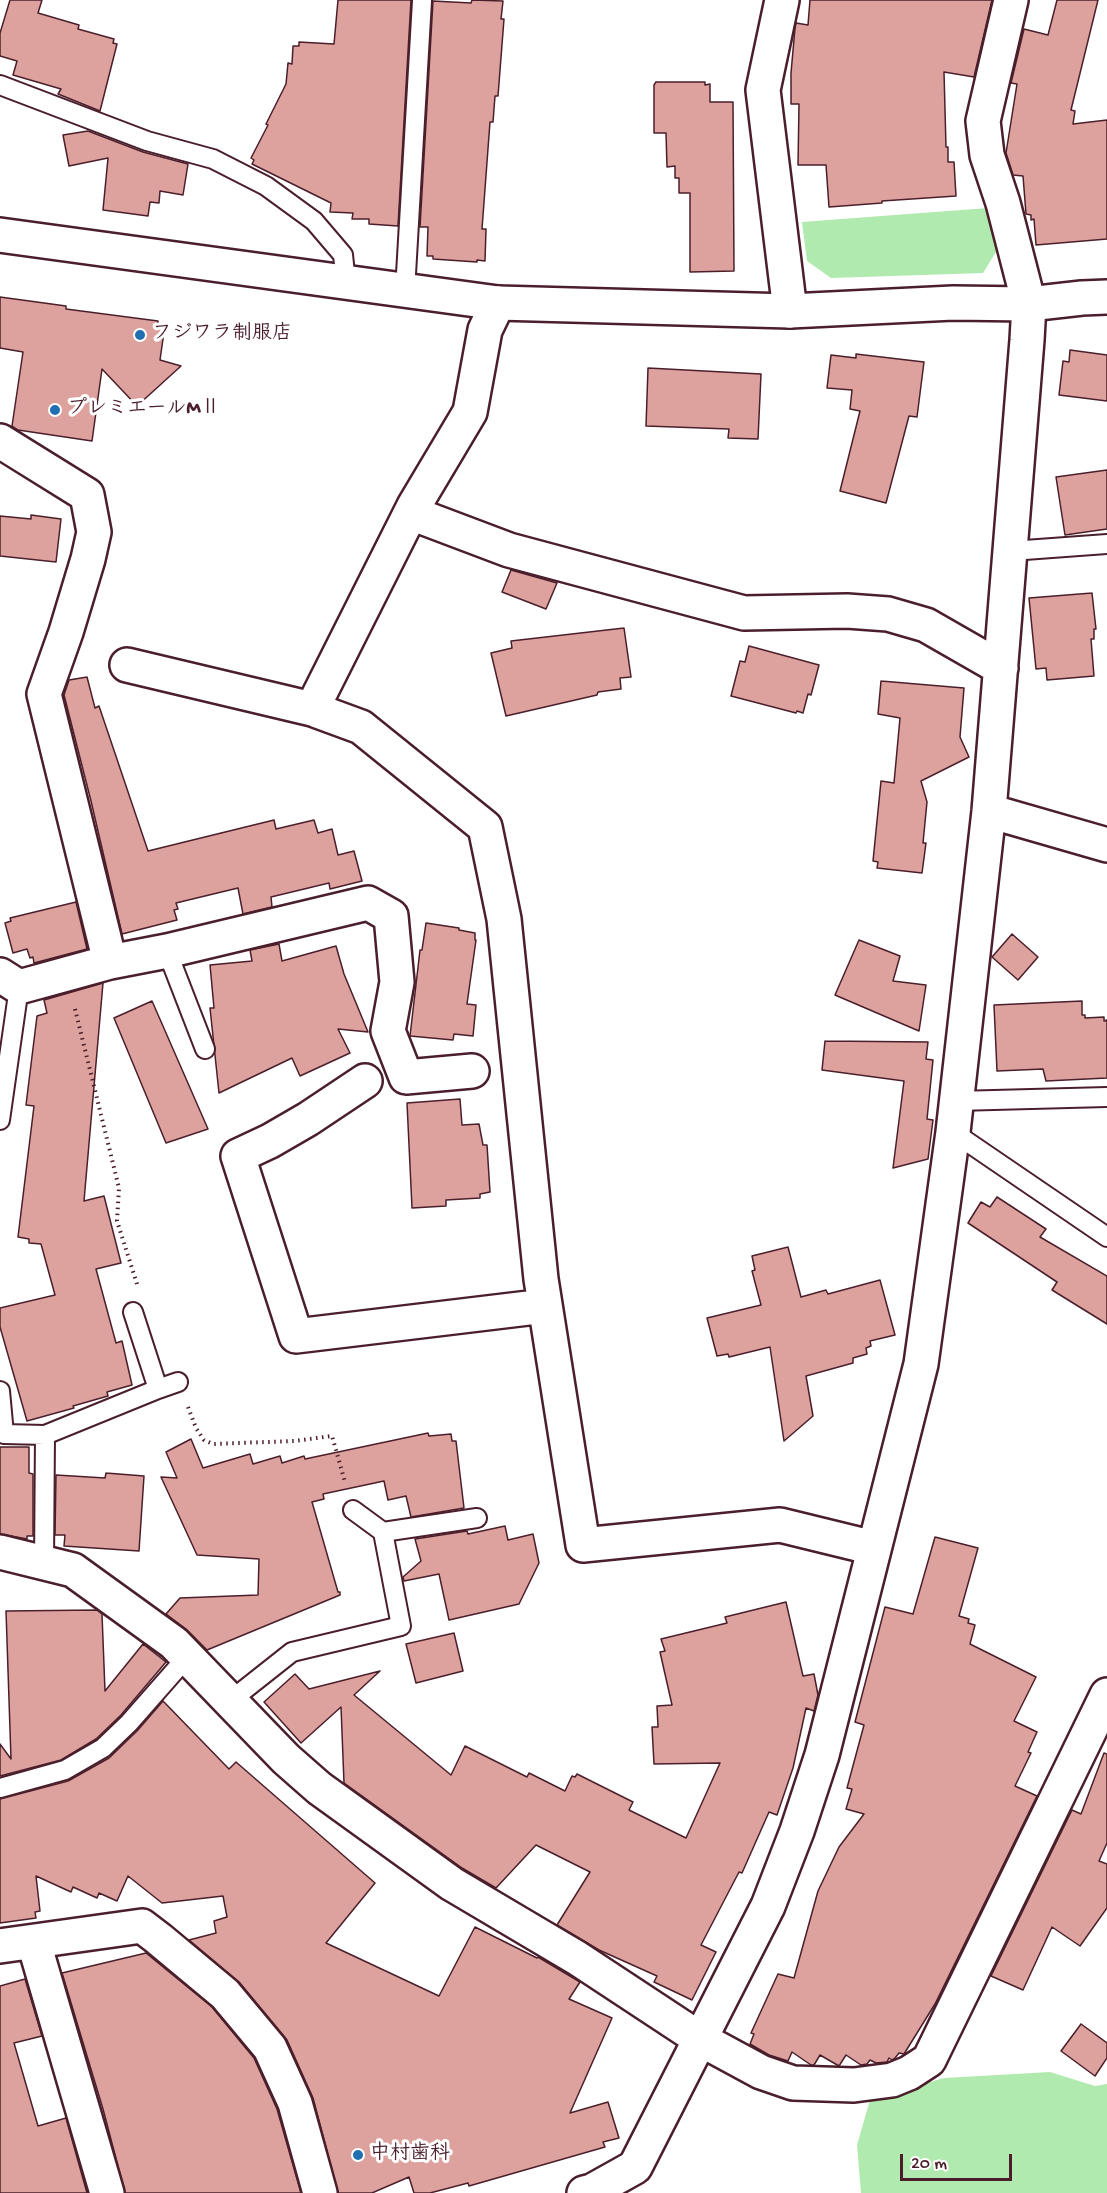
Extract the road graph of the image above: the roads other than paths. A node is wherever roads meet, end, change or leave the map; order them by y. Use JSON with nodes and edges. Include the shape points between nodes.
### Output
{"nodes":[{"id":1,"x":782,"y":0,"type":"edge"},
{"id":2,"x":1011,"y":0,"type":"edge"},
{"id":3,"x":422,"y":1,"type":"edge"},
{"id":4,"x":0,"y":85,"type":"edge"},
{"id":5,"x":0,"y":235,"type":"edge"},
{"id":6,"x":345,"y":282,"type":"junction"},
{"id":7,"x":405,"y":291,"type":"junction"},
{"id":8,"x":1107,"y":297,"type":"edge"},
{"id":9,"x":498,"y":303,"type":"junction"},
{"id":10,"x":1029,"y":304,"type":"junction"},
{"id":11,"x":790,"y":311,"type":"junction"},
{"id":12,"x":0,"y":441,"type":"edge"},
{"id":13,"x":411,"y":513,"type":"junction"},
{"id":14,"x":1107,"y":544,"type":"edge"},
{"id":15,"x":1011,"y":551,"type":"junction"},
{"id":16,"x":127,"y":665,"type":"dead end"},
{"id":17,"x":1001,"y":668,"type":"junction"},
{"id":18,"x":312,"y":709,"type":"junction"},
{"id":19,"x":989,"y":811,"type":"junction"},
{"id":20,"x":1107,"y":845,"type":"edge"},
{"id":21,"x":167,"y":951,"type":"junction"},
{"id":22,"x":98,"y":966,"type":"junction"},
{"id":23,"x":9,"y":981,"type":"edge"},
{"id":24,"x":205,"y":1049,"type":"dead end"},
{"id":25,"x":472,"y":1071,"type":"dead end"},
{"id":26,"x":365,"y":1081,"type":"dead end"},
{"id":27,"x":1107,"y":1097,"type":"edge"},
{"id":28,"x":954,"y":1117,"type":"junction"},
{"id":29,"x":0,"y":1120,"type":"edge"},
{"id":30,"x":1107,"y":1237,"type":"edge"},
{"id":31,"x":545,"y":1306,"type":"junction"},
{"id":32,"x":133,"y":1312,"type":"dead end"},
{"id":33,"x":178,"y":1382,"type":"road end"},
{"id":34,"x":158,"y":1389,"type":"junction"},
{"id":35,"x":0,"y":1391,"type":"edge"},
{"id":36,"x":45,"y":1435,"type":"junction"},
{"id":37,"x":353,"y":1510,"type":"road end"},
{"id":38,"x":477,"y":1518,"type":"dead end"},
{"id":39,"x":383,"y":1532,"type":"junction"},
{"id":40,"x":874,"y":1548,"type":"junction"},
{"id":41,"x":0,"y":1551,"type":"edge"},
{"id":42,"x":44,"y":1563,"type":"junction"},
{"id":43,"x":188,"y":1657,"type":"junction"},
{"id":44,"x":1107,"y":1695,"type":"edge"},
{"id":45,"x":230,"y":1701,"type":"junction"},
{"id":46,"x":0,"y":1788,"type":"edge"},
{"id":47,"x":34,"y":1943,"type":"junction"},
{"id":48,"x":0,"y":1946,"type":"edge"},
{"id":49,"x":700,"y":2039,"type":"junction"},
{"id":50,"x":590,"y":2192,"type":"edge"},
{"id":51,"x":107,"y":2193,"type":"edge"},
{"id":52,"x":320,"y":2193,"type":"edge"}],
"edges":[{"from":1,"to":11,"type":"street","via":[[763,90]]},
{"from":2,"to":10,"type":"street","via":[[983,121],[987,155]]},
{"from":3,"to":7,"type":"lane"},
{"from":4,"to":6,"type":"lane","via":[[147,141],[213,159],[266,186],[314,221],[343,255]]},
{"from":5,"to":6,"type":"street"},
{"from":6,"to":7,"type":"street"},
{"from":7,"to":9,"type":"street"},
{"from":8,"to":10,"type":"street"},
{"from":9,"to":11,"type":"street"},
{"from":9,"to":13,"type":"street","via":[[486,330],[470,412]]},
{"from":10,"to":11,"type":"street","via":[[952,303]]},
{"from":10,"to":15,"type":"street"},
{"from":12,"to":22,"type":"street","via":[[87,495],[94,532],[44,694]]},
{"from":13,"to":17,"type":"street","via":[[509,550],[744,613],[888,614],[926,625]]},
{"from":13,"to":18,"type":"street"},
{"from":14,"to":15,"type":"lane"},
{"from":15,"to":17,"type":"street"},
{"from":16,"to":18,"type":"street"},
{"from":17,"to":19,"type":"street"},
{"from":18,"to":31,"type":"street","via":[[361,727],[485,826],[504,919]]},
{"from":19,"to":20,"type":"street"},
{"from":19,"to":28,"type":"street"},
{"from":21,"to":22,"type":"street"},
{"from":21,"to":24,"type":"lane"},
{"from":21,"to":25,"type":"street","via":[[368,903],[391,916],[397,982],[387,1032],[405,1077]]},
{"from":22,"to":23,"type":"street"},
{"from":23,"to":29,"type":"lane"},
{"from":26,"to":31,"type":"street","via":[[308,1119],[238,1156],[296,1336]]},
{"from":27,"to":28,"type":"lane"},
{"from":28,"to":30,"type":"lane"},
{"from":28,"to":40,"type":"street","via":[[921,1364]]},
{"from":31,"to":40,"type":"street","via":[[583,1545],[780,1525]]},
{"from":32,"to":34,"type":"lane"},
{"from":33,"to":34,"type":"lane"},
{"from":34,"to":36,"type":"lane"},
{"from":35,"to":36,"type":"lane","via":[[4,1434]]},
{"from":36,"to":42,"type":"lane"},
{"from":37,"to":39,"type":"lane"},
{"from":38,"to":39,"type":"lane"},
{"from":39,"to":45,"type":"lane","via":[[401,1626],[292,1652]]},
{"from":40,"to":49,"type":"street","via":[[822,1755],[797,1831],[768,1906]]},
{"from":41,"to":42,"type":"street"},
{"from":42,"to":43,"type":"street","via":[[73,1570]]},
{"from":43,"to":45,"type":"street"},
{"from":43,"to":46,"type":"lane","via":[[103,1748],[65,1770]]},
{"from":44,"to":49,"type":"street","via":[[929,2060],[892,2080],[854,2085],[793,2083],[761,2072]]},
{"from":45,"to":49,"type":"street","via":[[319,1788],[433,1871],[577,1958]]},
{"from":47,"to":48,"type":"street"},
{"from":47,"to":51,"type":"street"},
{"from":47,"to":52,"type":"street","via":[[142,1926],[225,1994],[270,2048],[295,2103]]},
{"from":49,"to":50,"type":"street","via":[[635,2167]]}]}
